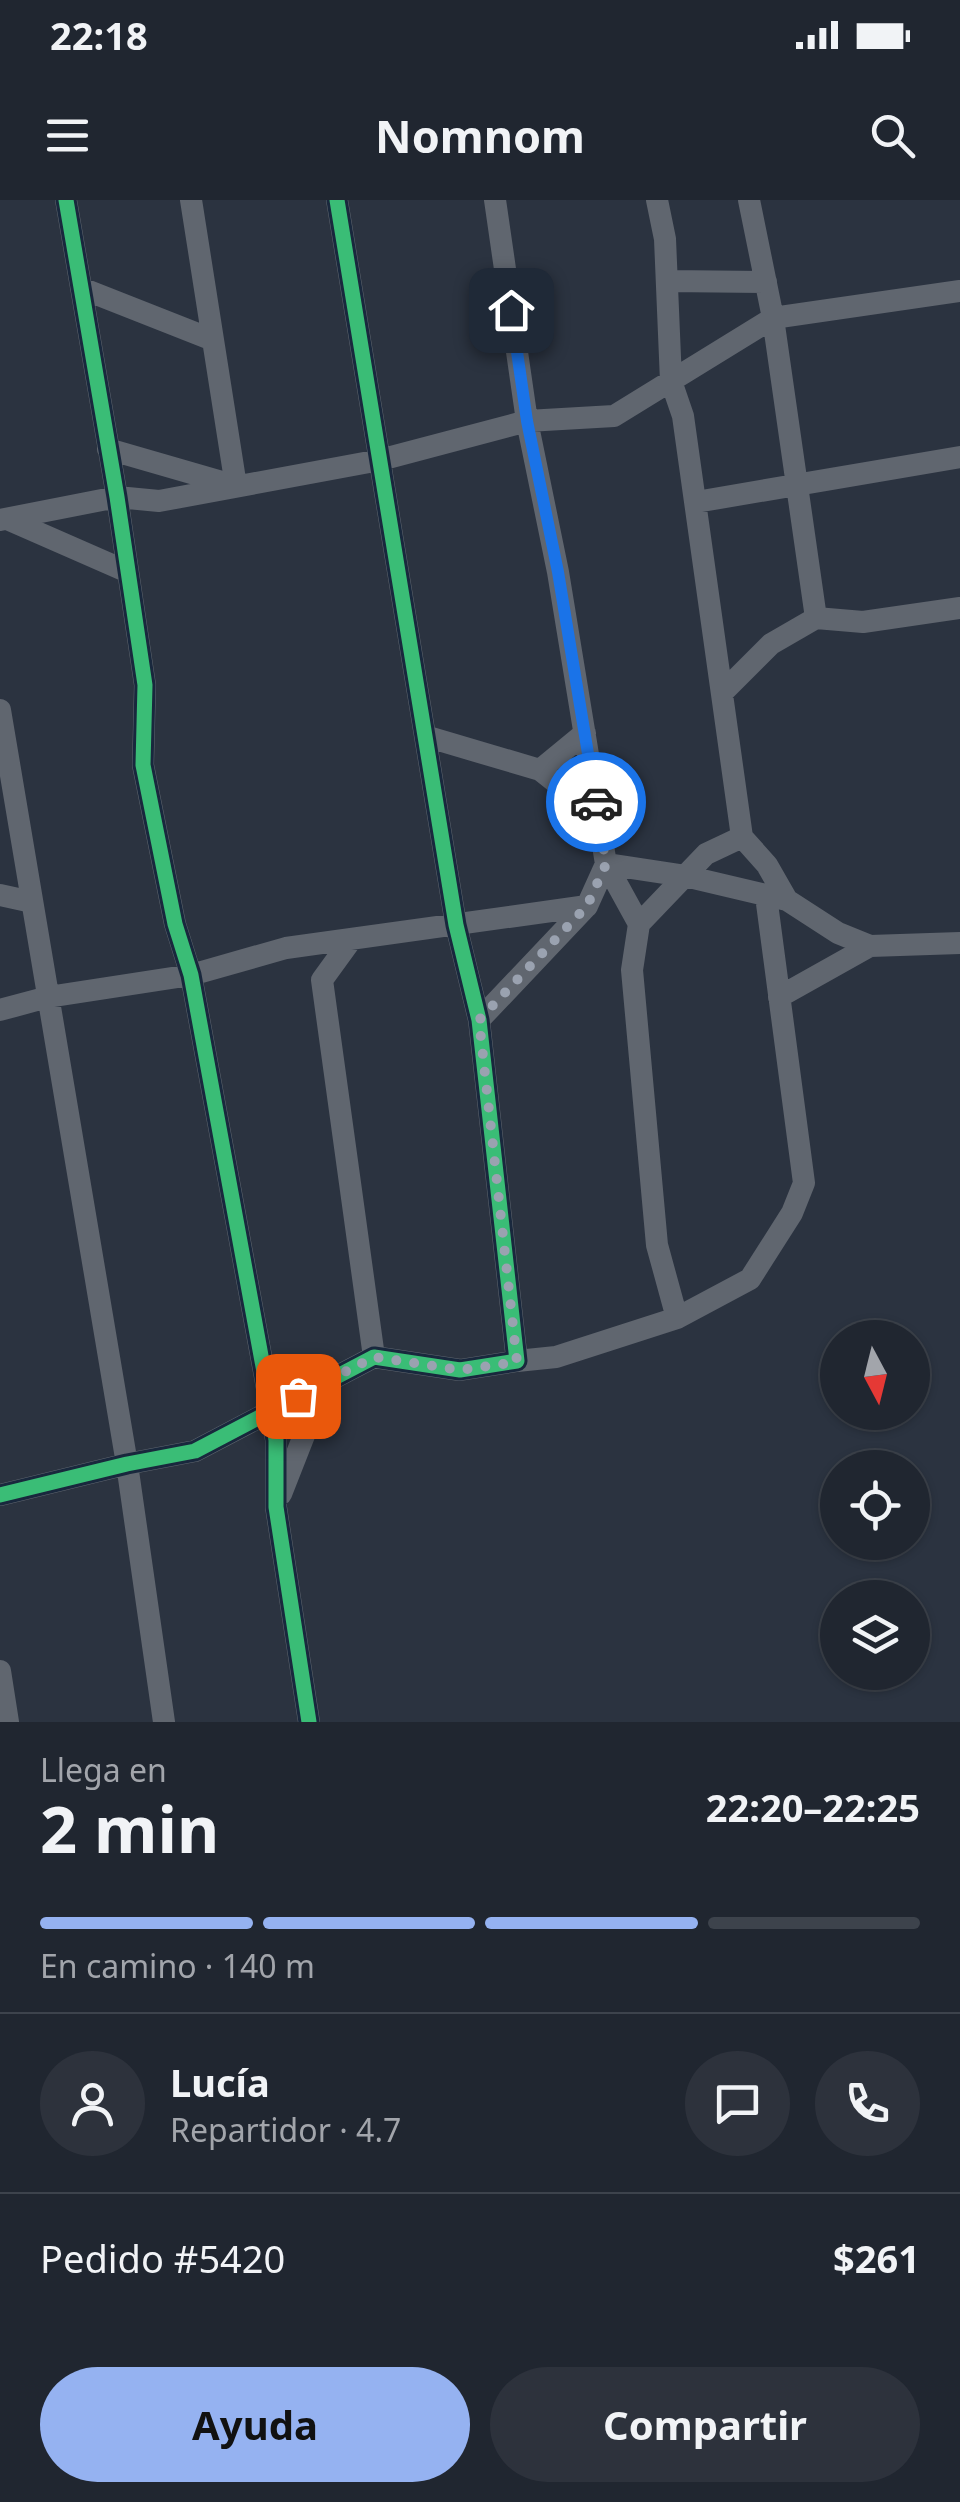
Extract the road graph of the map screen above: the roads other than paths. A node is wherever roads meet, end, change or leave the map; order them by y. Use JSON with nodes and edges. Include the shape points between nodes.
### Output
{"nodes":[{"id":1,"x":66,"y":200,"type":"edge"},
{"id":2,"x":191,"y":200,"type":"edge"},
{"id":3,"x":337,"y":200,"type":"edge"},
{"id":4,"x":495,"y":200,"type":"edge"},
{"id":5,"x":657,"y":200,"type":"edge"},
{"id":6,"x":749,"y":200,"type":"edge"},
{"id":7,"x":666,"y":282,"type":"junction"},
{"id":8,"x":766,"y":282,"type":"junction"},
{"id":9,"x":81,"y":288,"type":"junction"},
{"id":10,"x":960,"y":292,"type":"edge"},
{"id":11,"x":773,"y":318,"type":"junction"},
{"id":12,"x":213,"y":340,"type":"junction"},
{"id":13,"x":671,"y":381,"type":"junction"},
{"id":14,"x":527,"y":421,"type":"junction"},
{"id":15,"x":108,"y":449,"type":"junction"},
{"id":16,"x":960,"y":457,"type":"edge"},
{"id":17,"x":380,"y":460,"type":"junction"},
{"id":18,"x":797,"y":484,"type":"junction"},
{"id":19,"x":236,"y":486,"type":"junction"},
{"id":20,"x":117,"y":497,"type":"junction"},
{"id":21,"x":696,"y":502,"type":"junction"},
{"id":22,"x":4,"y":520,"type":"edge"},
{"id":23,"x":128,"y":572,"type":"junction"},
{"id":24,"x":960,"y":608,"type":"edge"},
{"id":25,"x":816,"y":618,"type":"junction"},
{"id":26,"x":723,"y":692,"type":"junction"},
{"id":27,"x":0,"y":710,"type":"edge"},
{"id":28,"x":584,"y":733,"type":"junction"},
{"id":29,"x":425,"y":736,"type":"junction"},
{"id":30,"x":540,"y":770,"type":"junction"},
{"id":31,"x":598,"y":816,"type":"junction"},
{"id":32,"x":742,"y":837,"type":"junction"},
{"id":33,"x":606,"y":864,"type":"junction"},
{"id":34,"x":685,"y":876,"type":"junction"},
{"id":35,"x":0,"y":895,"type":"edge"},
{"id":36,"x":776,"y":898,"type":"junction"},
{"id":37,"x":32,"y":902,"type":"junction"},
{"id":38,"x":587,"y":906,"type":"junction"},
{"id":39,"x":639,"y":924,"type":"junction"},
{"id":40,"x":456,"y":926,"type":"junction"},
{"id":41,"x":351,"y":940,"type":"junction"},
{"id":42,"x":960,"y":943,"type":"edge"},
{"id":43,"x":870,"y":946,"type":"junction"},
{"id":44,"x":286,"y":948,"type":"junction"},
{"id":45,"x":191,"y":975,"type":"junction"},
{"id":46,"x":322,"y":980,"type":"junction"},
{"id":47,"x":48,"y":996,"type":"junction"},
{"id":48,"x":779,"y":997,"type":"junction"},
{"id":49,"x":0,"y":1010,"type":"edge"},
{"id":50,"x":479,"y":1020,"type":"junction"},
{"id":51,"x":677,"y":1318,"type":"junction"},
{"id":52,"x":374,"y":1357,"type":"junction"},
{"id":53,"x":517,"y":1362,"type":"junction"},
{"id":54,"x":325,"y":1382,"type":"junction"},
{"id":55,"x":271,"y":1410,"type":"junction"},
{"id":56,"x":127,"y":1464,"type":"junction"},
{"id":57,"x":0,"y":1495,"type":"edge"},
{"id":58,"x":276,"y":1507,"type":"junction"},
{"id":59,"x":0,"y":1671,"type":"edge"},
{"id":60,"x":8,"y":1722,"type":"edge"},
{"id":61,"x":164,"y":1722,"type":"edge"},
{"id":62,"x":308,"y":1722,"type":"edge"}],
"edges":[{"from":1,"to":9,"type":"street"},
{"from":2,"to":12,"type":"street"},
{"from":3,"to":17,"type":"street"},
{"from":4,"to":14,"type":"street"},
{"from":5,"to":7,"type":"street"},
{"from":6,"to":8,"type":"street"},
{"from":7,"to":8,"type":"street"},
{"from":7,"to":13,"type":"street"},
{"from":8,"to":11,"type":"street"},
{"from":9,"to":12,"type":"street"},
{"from":9,"to":15,"type":"street"},
{"from":10,"to":11,"type":"street"},
{"from":11,"to":13,"type":"street"},
{"from":11,"to":18,"type":"street"},
{"from":12,"to":19,"type":"street"},
{"from":13,"to":14,"type":"street","via":[[614,416]]},
{"from":13,"to":21,"type":"street","via":[[684,416]]},
{"from":14,"to":17,"type":"street"},
{"from":14,"to":28,"type":"street"},
{"from":15,"to":19,"type":"street"},
{"from":15,"to":20,"type":"street"},
{"from":16,"to":18,"type":"street"},
{"from":17,"to":19,"type":"street"},
{"from":17,"to":29,"type":"street"},
{"from":18,"to":21,"type":"street"},
{"from":18,"to":25,"type":"street"},
{"from":19,"to":20,"type":"street","via":[[159,501]]},
{"from":20,"to":22,"type":"street"},
{"from":20,"to":23,"type":"street"},
{"from":21,"to":26,"type":"street"},
{"from":22,"to":23,"type":"street"},
{"from":23,"to":45,"type":"street","via":[[144,685],[143,765]]},
{"from":24,"to":25,"type":"street","via":[[863,622]]},
{"from":25,"to":26,"type":"street","via":[[771,644]]},
{"from":26,"to":32,"type":"street"},
{"from":27,"to":37,"type":"street"},
{"from":28,"to":30,"type":"street"},
{"from":28,"to":31,"type":"street"},
{"from":29,"to":30,"type":"street"},
{"from":29,"to":40,"type":"street"},
{"from":30,"to":31,"type":"street"},
{"from":31,"to":33,"type":"street"},
{"from":32,"to":34,"type":"street","via":[[706,854]]},
{"from":32,"to":36,"type":"street","via":[[767,865]]},
{"from":33,"to":34,"type":"street"},
{"from":33,"to":38,"type":"street"},
{"from":33,"to":39,"type":"street"},
{"from":34,"to":36,"type":"street"},
{"from":34,"to":39,"type":"street"},
{"from":35,"to":37,"type":"street"},
{"from":36,"to":43,"type":"street"},
{"from":36,"to":48,"type":"street"},
{"from":37,"to":47,"type":"street"},
{"from":38,"to":40,"type":"street"},
{"from":38,"to":50,"type":"street"},
{"from":39,"to":51,"type":"street","via":[[632,970],[656,1245]]},
{"from":40,"to":41,"type":"street"},
{"from":40,"to":50,"type":"street"},
{"from":41,"to":44,"type":"street"},
{"from":41,"to":46,"type":"street"},
{"from":42,"to":43,"type":"street"},
{"from":43,"to":48,"type":"street"},
{"from":44,"to":45,"type":"street"},
{"from":44,"to":46,"type":"street"},
{"from":45,"to":47,"type":"street"},
{"from":45,"to":55,"type":"street"},
{"from":46,"to":52,"type":"street"},
{"from":47,"to":49,"type":"street"},
{"from":47,"to":56,"type":"street"},
{"from":48,"to":51,"type":"street","via":[[804,1183],[750,1279]]},
{"from":50,"to":53,"type":"street"},
{"from":51,"to":53,"type":"street","via":[[556,1357]]},
{"from":52,"to":53,"type":"street","via":[[460,1370]]},
{"from":52,"to":54,"type":"street"},
{"from":54,"to":55,"type":"street"},
{"from":54,"to":58,"type":"street"},
{"from":55,"to":56,"type":"street","via":[[195,1451]]},
{"from":55,"to":58,"type":"street"},
{"from":56,"to":57,"type":"street"},
{"from":56,"to":61,"type":"street"},
{"from":58,"to":62,"type":"street"},
{"from":59,"to":60,"type":"street"}]}
